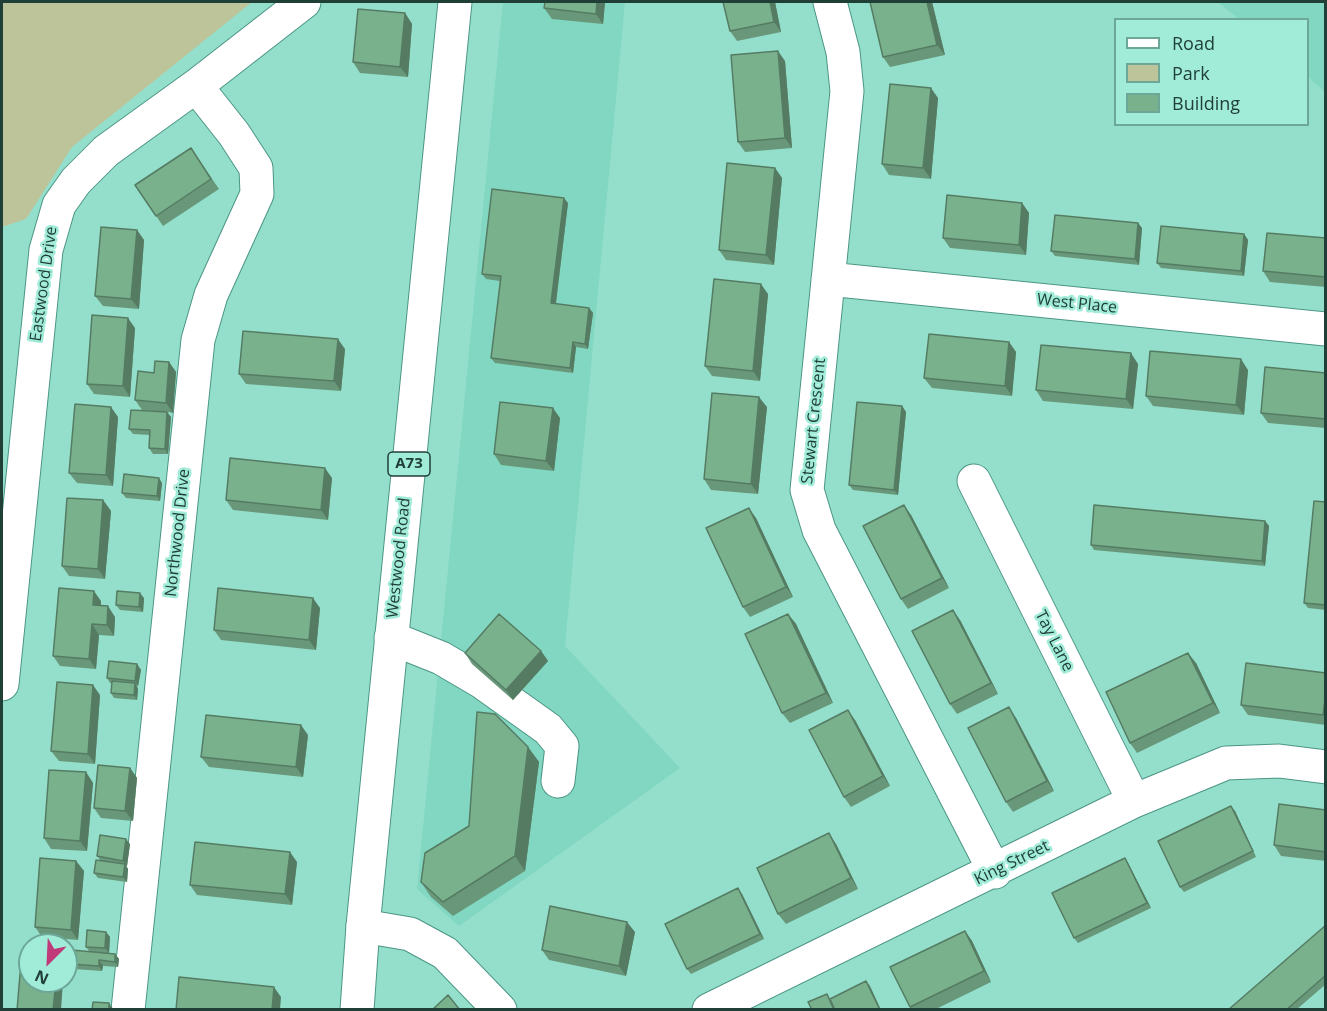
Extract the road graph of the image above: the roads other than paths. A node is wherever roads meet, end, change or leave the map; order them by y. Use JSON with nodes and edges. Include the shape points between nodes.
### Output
{"nodes":[{"id":1,"x":304,"y":2,"type":"edge"},
{"id":2,"x":455,"y":2,"type":"edge"},
{"id":3,"x":830,"y":2,"type":"edge"},
{"id":4,"x":196,"y":86,"type":"junction"},
{"id":5,"x":828,"y":279,"type":"junction"},
{"id":6,"x":1326,"y":329,"type":"edge"},
{"id":7,"x":14,"y":430,"type":"edge"},
{"id":8,"x":974,"y":481,"type":"dead end"},
{"id":9,"x":391,"y":638,"type":"junction"},
{"id":10,"x":2,"y":684,"type":"edge"},
{"id":11,"x":1326,"y":767,"type":"edge"},
{"id":12,"x":558,"y":782,"type":"dead end"},
{"id":13,"x":1134,"y":801,"type":"junction"},
{"id":14,"x":995,"y":872,"type":"junction"},
{"id":15,"x":363,"y":926,"type":"junction"},
{"id":16,"x":357,"y":1009,"type":"edge"},
{"id":17,"x":128,"y":1010,"type":"edge"},
{"id":18,"x":500,"y":1010,"type":"edge"},
{"id":19,"x":709,"y":1010,"type":"edge"}],
"edges":[{"from":1,"to":4,"type":"street","name":"Eastwood Drive"},
{"from":2,"to":9,"type":"street","name":"Westwood Road","number":"A73"},
{"from":3,"to":5,"type":"street","name":"Stewart Crescent","via":[[843,52],[846,92]]},
{"from":4,"to":7,"type":"street","name":"Eastwood Drive","via":[[106,151],[58,205],[46,250]]},
{"from":4,"to":17,"type":"street","name":"Northwood Drive","via":[[256,168],[257,194],[211,295],[198,340]]},
{"from":5,"to":6,"type":"street","name":"West Place"},
{"from":5,"to":14,"type":"street","name":"Stewart Crescent","via":[[807,490],[819,530]]},
{"from":7,"to":10,"type":"street","name":"Eastwood Drive"},
{"from":8,"to":13,"type":"street","name":"Tay Lane"},
{"from":9,"to":12,"type":"street","via":[[441,658],[548,729],[562,746]]},
{"from":9,"to":15,"type":"street","name":"Westwood Road","number":"A73"},
{"from":11,"to":13,"type":"street","name":"King Street","via":[[1279,761],[1226,763]]},
{"from":13,"to":14,"type":"street","name":"King Street"},
{"from":14,"to":19,"type":"street","name":"King Street"},
{"from":15,"to":16,"type":"street","name":"Westwood Road","number":"A73"},
{"from":15,"to":18,"type":"street","via":[[410,934],[445,953]]}]}
